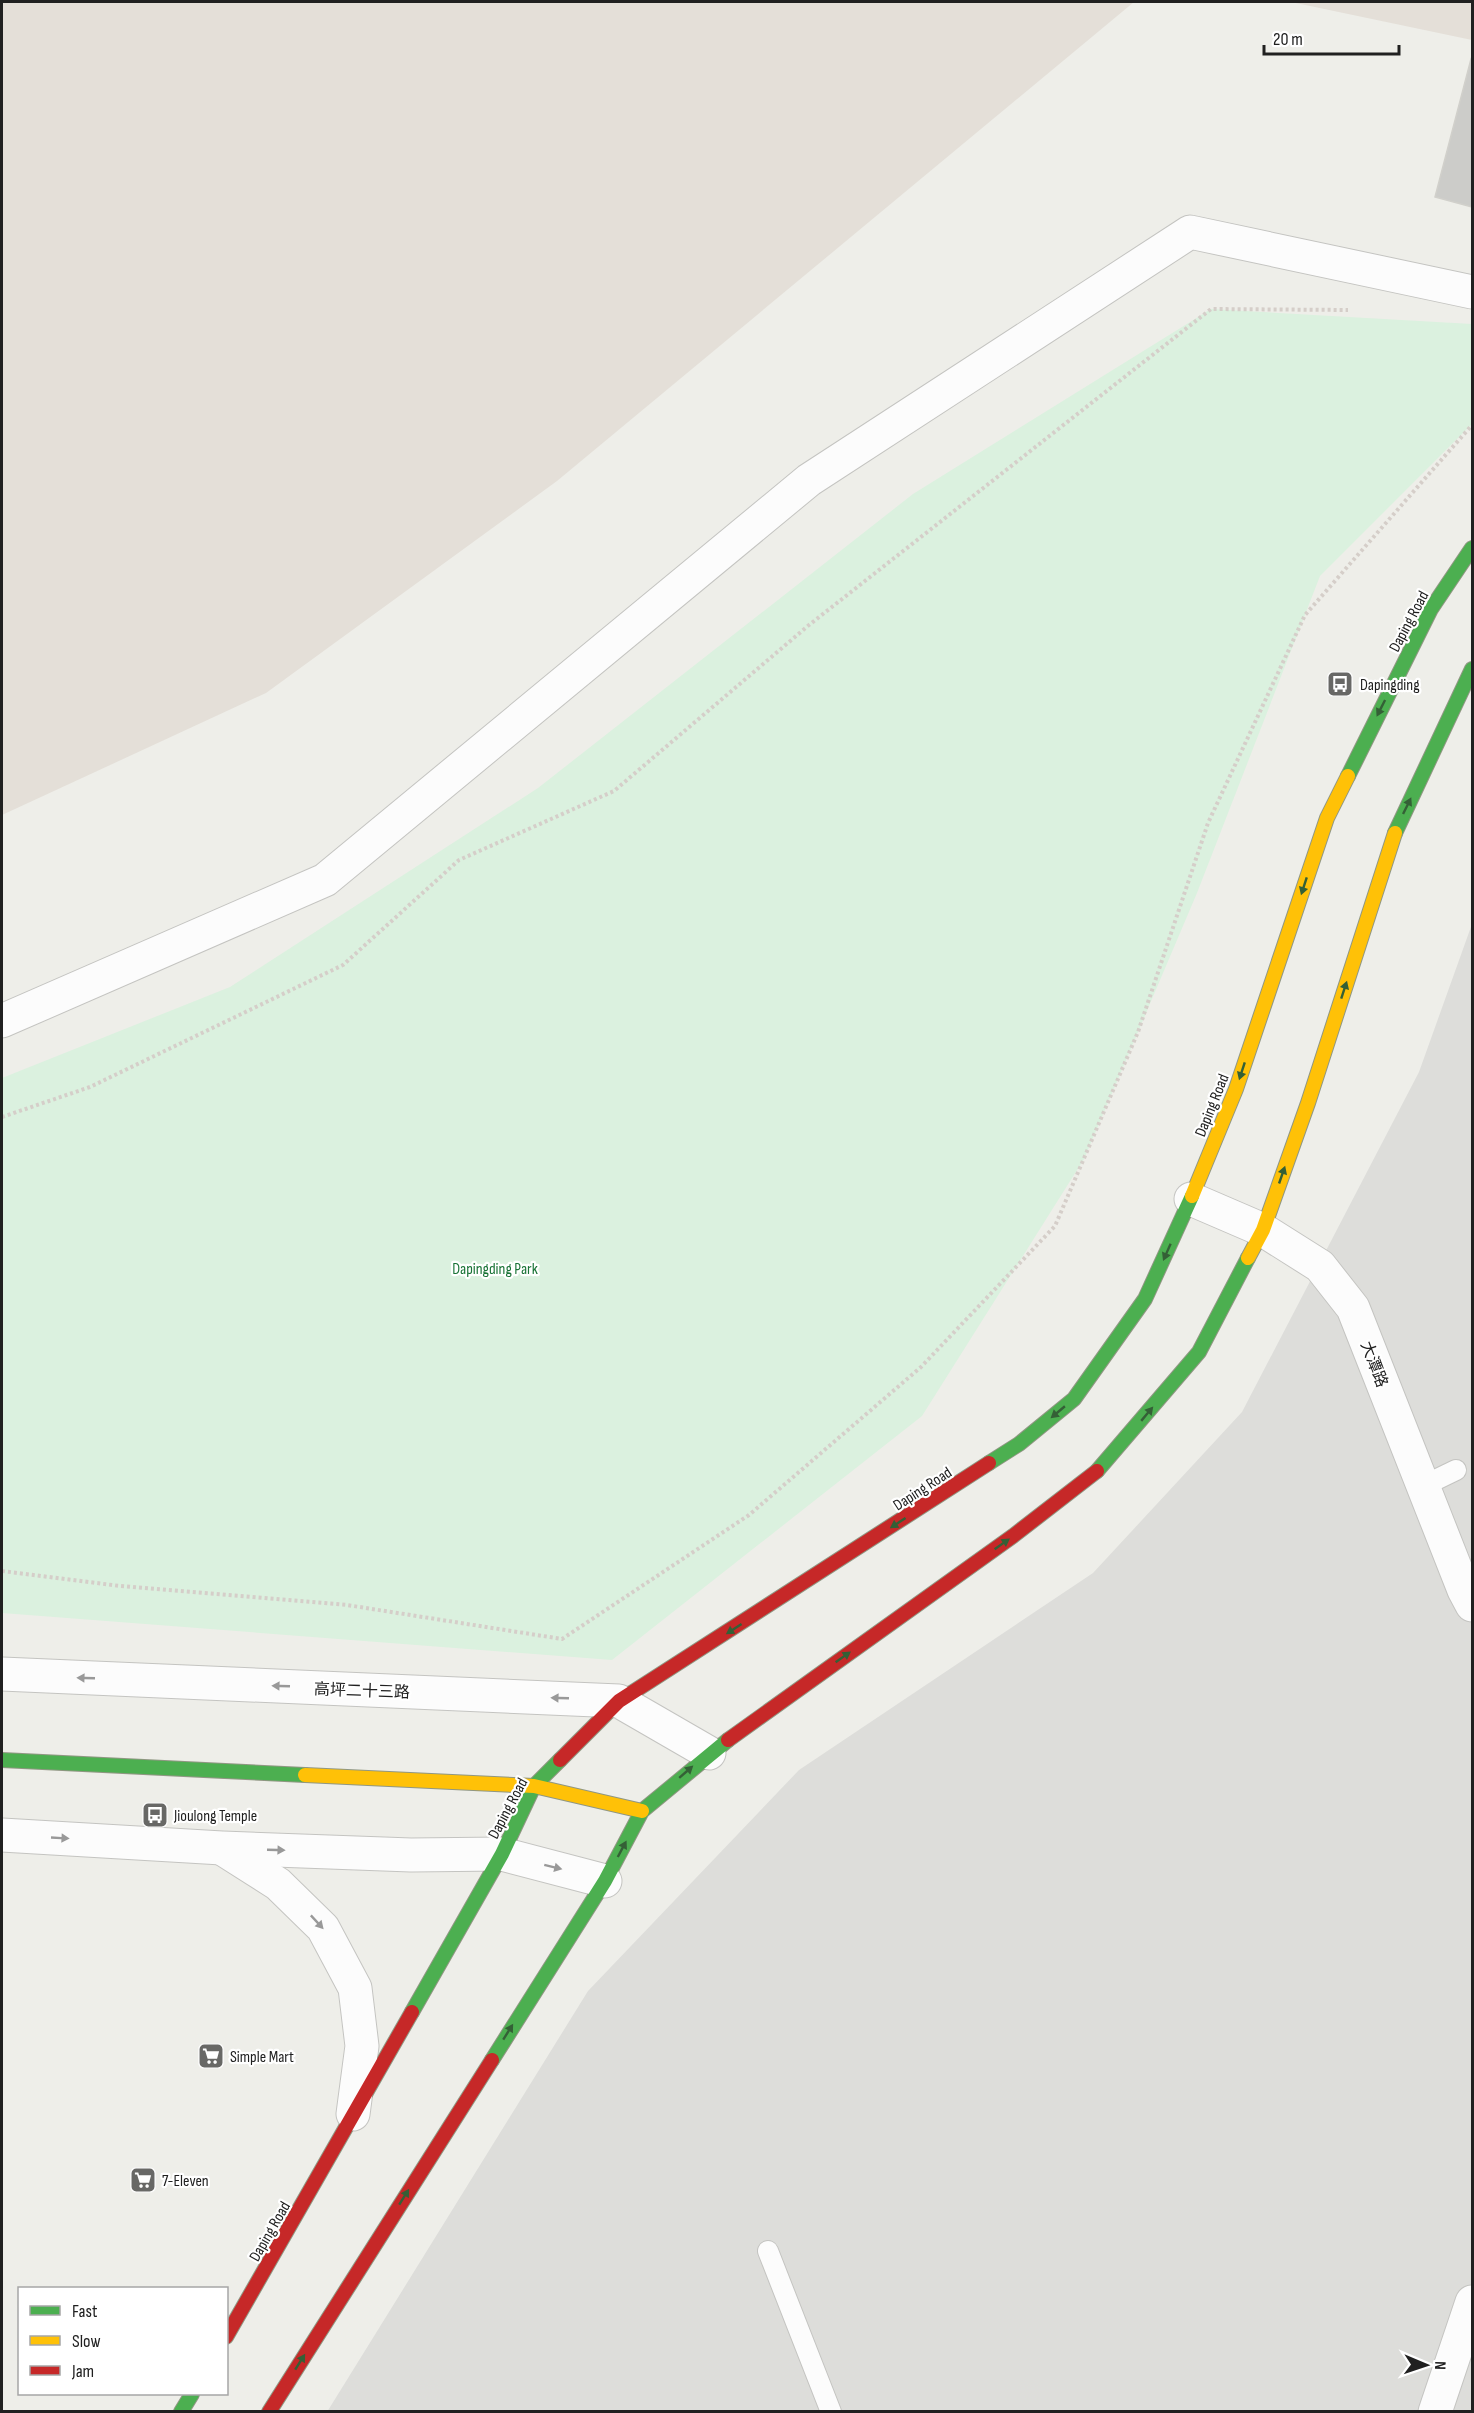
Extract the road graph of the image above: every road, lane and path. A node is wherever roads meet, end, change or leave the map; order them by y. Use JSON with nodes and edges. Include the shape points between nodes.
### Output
{"nodes":[{"id":1,"x":1473,"y":291,"type":"edge"},
{"id":2,"x":1360,"y":310,"type":"dead end"},
{"id":3,"x":1473,"y":425,"type":"edge"},
{"id":4,"x":1473,"y":548,"type":"edge"},
{"id":5,"x":1473,"y":669,"type":"edge"},
{"id":6,"x":2,"y":1021,"type":"edge"},
{"id":7,"x":2,"y":1116,"type":"edge"},
{"id":8,"x":1191,"y":1199,"type":"junction"},
{"id":9,"x":1263,"y":1230,"type":"junction"},
{"id":10,"x":1456,"y":1470,"type":"dead end"},
{"id":11,"x":1423,"y":1486,"type":"junction"},
{"id":12,"x":2,"y":1571,"type":"edge"},
{"id":13,"x":1473,"y":1605,"type":"edge"},
{"id":14,"x":2,"y":1674,"type":"edge"},
{"id":15,"x":619,"y":1701,"type":"junction"},
{"id":16,"x":709,"y":1753,"type":"junction"},
{"id":17,"x":2,"y":1760,"type":"edge"},
{"id":18,"x":534,"y":1786,"type":"junction"},
{"id":19,"x":642,"y":1811,"type":"junction"},
{"id":20,"x":2,"y":1834,"type":"edge"},
{"id":21,"x":222,"y":1848,"type":"junction"},
{"id":22,"x":502,"y":1854,"type":"junction"},
{"id":23,"x":605,"y":1881,"type":"junction"},
{"id":24,"x":353,"y":2119,"type":"junction"},
{"id":25,"x":768,"y":2251,"type":"dead end"},
{"id":26,"x":1473,"y":2302,"type":"edge"},
{"id":27,"x":228,"y":2334,"type":"edge"},
{"id":28,"x":191,"y":2395,"type":"edge"},
{"id":29,"x":182,"y":2412,"type":"edge"},
{"id":30,"x":269,"y":2412,"type":"edge"},
{"id":31,"x":831,"y":2412,"type":"edge"},
{"id":32,"x":1435,"y":2412,"type":"edge"}],
"edges":[{"from":1,"to":6,"type":"street","via":[[1190,232],[809,480],[325,880]]},
{"from":2,"to":7,"type":"path","via":[[1211,309],[809,625],[614,791],[459,860],[344,965],[90,1087]]},
{"from":3,"to":12,"type":"path","via":[[1305,615],[1208,823],[1138,1032],[1055,1226],[921,1367],[749,1515],[562,1639],[347,1605],[120,1586]]},
{"from":4,"to":8,"type":"street","name":"Daping Road","one_way":true,"via":[[1431,609],[1327,818],[1236,1089]]},
{"from":9,"to":5,"type":"street","one_way":true,"via":[[1397,826]]},
{"from":8,"to":9,"type":"street","name":"大潭路"},
{"from":8,"to":15,"type":"street","name":"Daping Road","one_way":true,"via":[[1145,1299],[1074,1399],[1019,1444]]},
{"from":9,"to":11,"type":"street","name":"大潭路","via":[[1320,1266],[1353,1308]]},
{"from":16,"to":9,"type":"street","one_way":true,"via":[[1013,1536],[1101,1468],[1199,1352]]},
{"from":10,"to":11,"type":"lane"},
{"from":11,"to":13,"type":"street","name":"大潭路"},
{"from":15,"to":14,"type":"street","name":"高坪二十三路","one_way":true},
{"from":15,"to":16,"type":"street","name":"高坪二十三路"},
{"from":15,"to":18,"type":"street","name":"Daping Road"},
{"from":19,"to":16,"type":"street","one_way":true},
{"from":17,"to":18,"type":"street"},
{"from":18,"to":19,"type":"street"},
{"from":18,"to":22,"type":"street","name":"Daping Road"},
{"from":23,"to":19,"type":"street","one_way":true},
{"from":20,"to":21,"type":"street","one_way":true},
{"from":21,"to":22,"type":"street","one_way":true},
{"from":21,"to":24,"type":"street","one_way":true,"via":[[278,1884],[323,1928],[355,1988],[362,2046]]},
{"from":22,"to":23,"type":"street","one_way":true},
{"from":22,"to":24,"type":"street","name":"Daping Road"},
{"from":30,"to":23,"type":"street","one_way":true},
{"from":24,"to":27,"type":"street","name":"Daping Road"},
{"from":25,"to":31,"type":"lane"},
{"from":26,"to":32,"type":"street"},
{"from":28,"to":29,"type":"street"}]}
